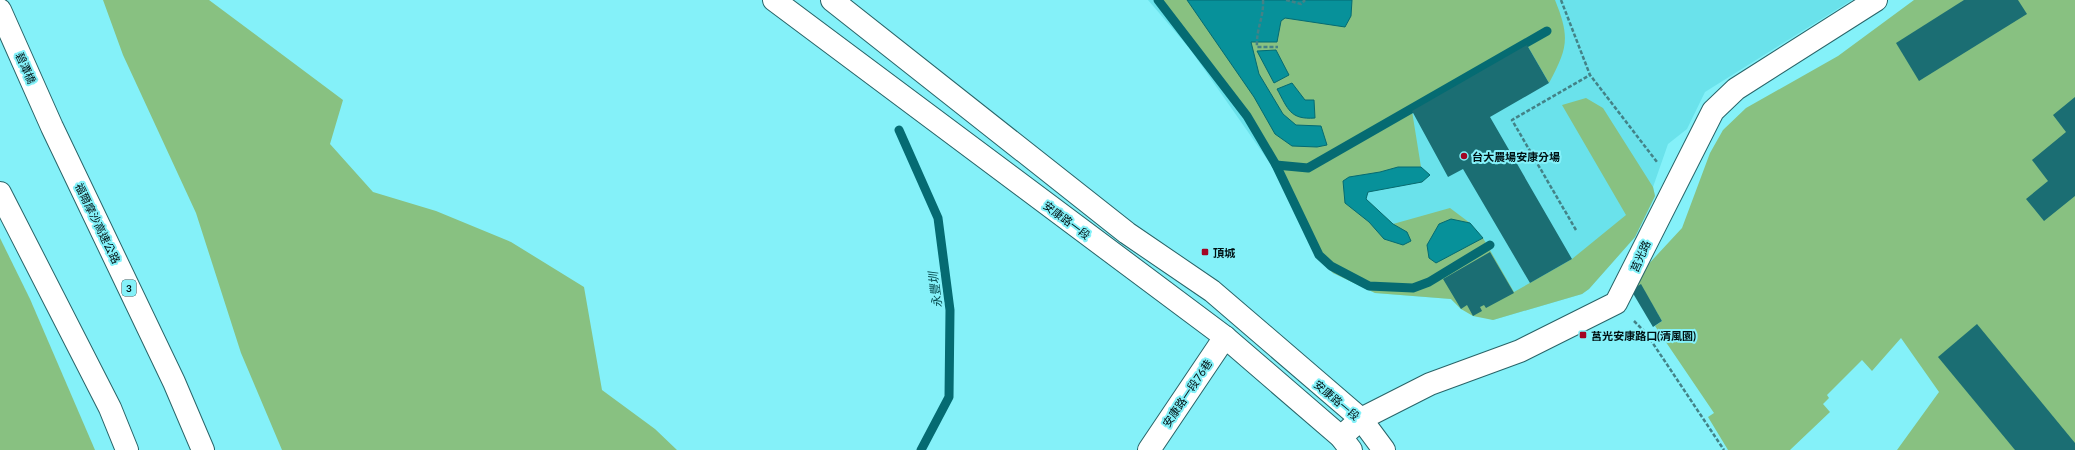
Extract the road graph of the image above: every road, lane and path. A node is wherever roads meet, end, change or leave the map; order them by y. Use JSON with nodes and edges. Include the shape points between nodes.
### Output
{"nodes":[{"id":1,"x":774,"y":0,"type":"edge"},
{"id":2,"x":832,"y":0,"type":"edge"},
{"id":3,"x":1263,"y":0,"type":"edge"},
{"id":4,"x":1286,"y":0,"type":"edge"},
{"id":5,"x":1306,"y":0,"type":"edge"},
{"id":6,"x":1561,"y":0,"type":"edge"},
{"id":7,"x":1876,"y":0,"type":"edge"},
{"id":8,"x":0,"y":10,"type":"edge"},
{"id":9,"x":1278,"y":47,"type":"dead end"},
{"id":10,"x":1590,"y":75,"type":"junction"},
{"id":11,"x":52,"y":127,"type":"joint"},
{"id":12,"x":1675,"y":184,"type":"junction"},
{"id":13,"x":0,"y":193,"type":"edge"},
{"id":14,"x":1576,"y":230,"type":"dead end"},
{"id":15,"x":1646,"y":333,"type":"dead end"},
{"id":16,"x":1225,"y":337,"type":"junction"},
{"id":17,"x":1360,"y":419,"type":"junction"},
{"id":18,"x":1346,"y":443,"type":"edge"},
{"id":19,"x":127,"y":450,"type":"edge"},
{"id":20,"x":203,"y":450,"type":"edge"},
{"id":21,"x":1149,"y":450,"type":"edge"},
{"id":22,"x":1384,"y":450,"type":"edge"},
{"id":23,"x":1724,"y":450,"type":"edge"}],
"edges":[{"from":1,"to":16,"type":"main road","name":"安康路一段"},
{"from":2,"to":17,"type":"main road","name":"安康路一段","via":[[1127,233],[1212,291]]},
{"from":3,"to":9,"type":"path","via":[[1264,12],[1256,33],[1257,47]]},
{"from":4,"to":5,"type":"path","via":[[1301,4]]},
{"from":6,"to":10,"type":"path"},
{"from":7,"to":12,"type":"main road","name":"莒光路","via":[[1736,89],[1713,111]]},
{"from":8,"to":11,"type":"main road","name":"碧潭橋","number":"3"},
{"from":10,"to":12,"type":"path"},
{"from":10,"to":14,"type":"path","via":[[1512,120]]},
{"from":11,"to":20,"type":"main road","name":"福爾摩沙高速公路","number":"3","via":[[174,382]]},
{"from":12,"to":17,"type":"main road","name":"莒光路","via":[[1616,303],[1520,351],[1430,384]]},
{"from":13,"to":19,"type":"main road","via":[[110,408]]},
{"from":15,"to":23,"type":"path"},
{"from":16,"to":18,"type":"main road","name":"安康路一段"},
{"from":16,"to":21,"type":"main road","name":"安康路一段76巷"},
{"from":17,"to":18,"type":"main road","name":"莒光路"},
{"from":17,"to":22,"type":"main road","name":"安康路一段"}]}
